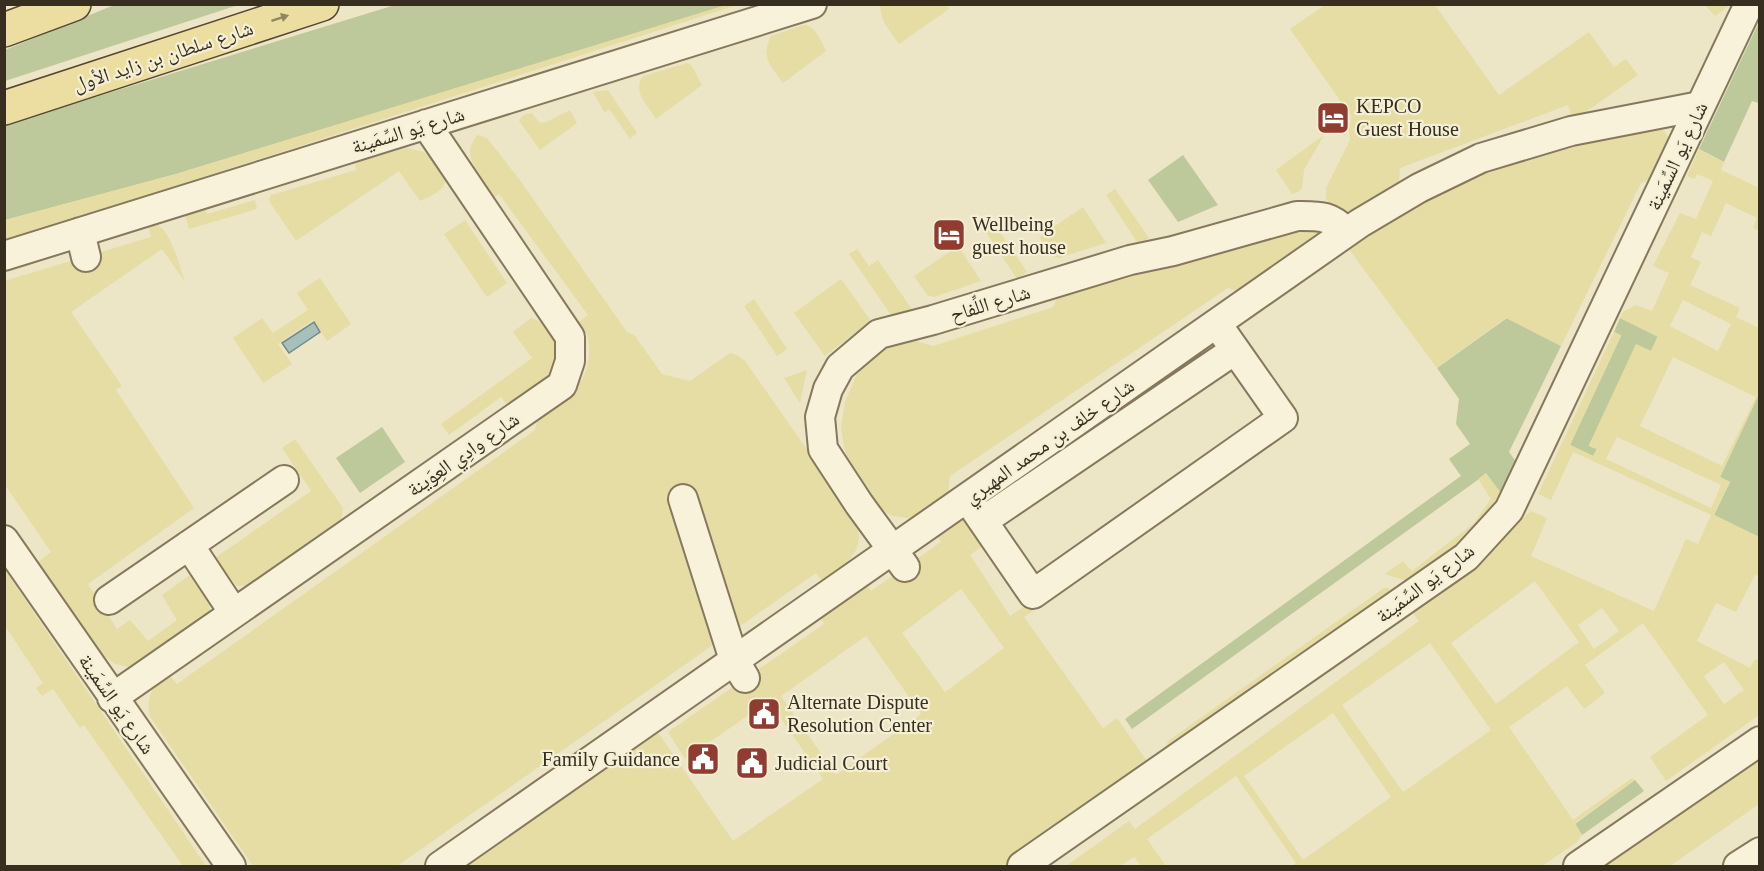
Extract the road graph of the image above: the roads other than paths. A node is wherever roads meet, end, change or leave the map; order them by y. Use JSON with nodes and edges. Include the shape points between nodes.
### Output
{"nodes":[{"id":1,"x":74,"y":4,"type":"edge"},
{"id":2,"x":322,"y":4,"type":"edge"},
{"id":3,"x":812,"y":4,"type":"edge"},
{"id":4,"x":1749,"y":4,"type":"edge"},
{"id":5,"x":4,"y":30,"type":"edge"},
{"id":6,"x":1700,"y":106,"type":"junction"},
{"id":7,"x":4,"y":108,"type":"edge"},
{"id":8,"x":426,"y":124,"type":"junction"},
{"id":9,"x":1347,"y":232,"type":"junction"},
{"id":10,"x":4,"y":256,"type":"edge"},
{"id":11,"x":1216,"y":324,"type":"junction"},
{"id":12,"x":1235,"y":350,"type":"junction"},
{"id":13,"x":284,"y":480,"type":"dead end"},
{"id":14,"x":682,"y":499,"type":"dead end"},
{"id":15,"x":975,"y":509,"type":"junction"},
{"id":16,"x":4,"y":540,"type":"edge"},
{"id":17,"x":189,"y":545,"type":"junction"},
{"id":18,"x":899,"y":559,"type":"junction"},
{"id":19,"x":109,"y":600,"type":"dead end"},
{"id":20,"x":234,"y":613,"type":"junction"},
{"id":21,"x":740,"y":669,"type":"junction"},
{"id":22,"x":112,"y":698,"type":"junction"},
{"id":23,"x":1760,"y":741,"type":"edge"},
{"id":24,"x":1760,"y":852,"type":"edge"},
{"id":25,"x":231,"y":867,"type":"edge"},
{"id":26,"x":440,"y":867,"type":"edge"},
{"id":27,"x":1022,"y":867,"type":"edge"},
{"id":28,"x":1578,"y":867,"type":"edge"},
{"id":29,"x":1738,"y":867,"type":"edge"}],
"edges":[{"from":1,"to":5,"type":"main road"},
{"from":7,"to":2,"type":"main road","name":"شارع سلطان بن زايد الأول","one_way":true},
{"from":3,"to":8,"type":"street","name":"شارع يَو السِّمَينة"},
{"from":4,"to":6,"type":"street","name":"شارع يَو السِّمَينة"},
{"from":6,"to":9,"type":"street","name":"شارع خلف بن محمد المهيري","via":[[1571,131],[1481,158],[1419,188]]},
{"from":6,"to":27,"type":"street","name":"شارع يَو السِّمَينة","via":[[1509,510],[1466,557]]},
{"from":8,"to":10,"type":"street","name":"شارع يَو السِّمَينة","via":[[83,245]]},
{"from":8,"to":20,"type":"street","name":"شارع وادِي العِوَينة","via":[[570,337],[570,361],[562,385]]},
{"from":9,"to":11,"type":"street","name":"شارع خلف بن محمد المهيري"},
{"from":9,"to":18,"type":"street","name":"شارع اللِّفاح","via":[[1334,220],[1297,216],[1130,260],[879,334],[840,367],[820,417],[823,448]]},
{"from":11,"to":12,"type":"street"},
{"from":11,"to":15,"type":"street","name":"شارع خلف بن محمد المهيري"},
{"from":12,"to":15,"type":"street"},
{"from":12,"to":15,"type":"street","via":[[1283,418],[1034,594]]},
{"from":13,"to":17,"type":"street"},
{"from":14,"to":21,"type":"street"},
{"from":15,"to":18,"type":"street","name":"شارع خلف بن محمد المهيري"},
{"from":16,"to":22,"type":"street","name":"شارع يَو السِّمَينة"},
{"from":17,"to":19,"type":"street"},
{"from":17,"to":20,"type":"street"},
{"from":18,"to":21,"type":"street","name":"شارع خلف بن محمد المهيري"},
{"from":20,"to":22,"type":"street","name":"شارع وادِي العِوَينة"},
{"from":21,"to":26,"type":"street","name":"شارع خلف بن محمد المهيري"},
{"from":22,"to":25,"type":"street","name":"شارع يَو السِّمَينة"},
{"from":23,"to":28,"type":"street"},
{"from":24,"to":29,"type":"street"}]}
